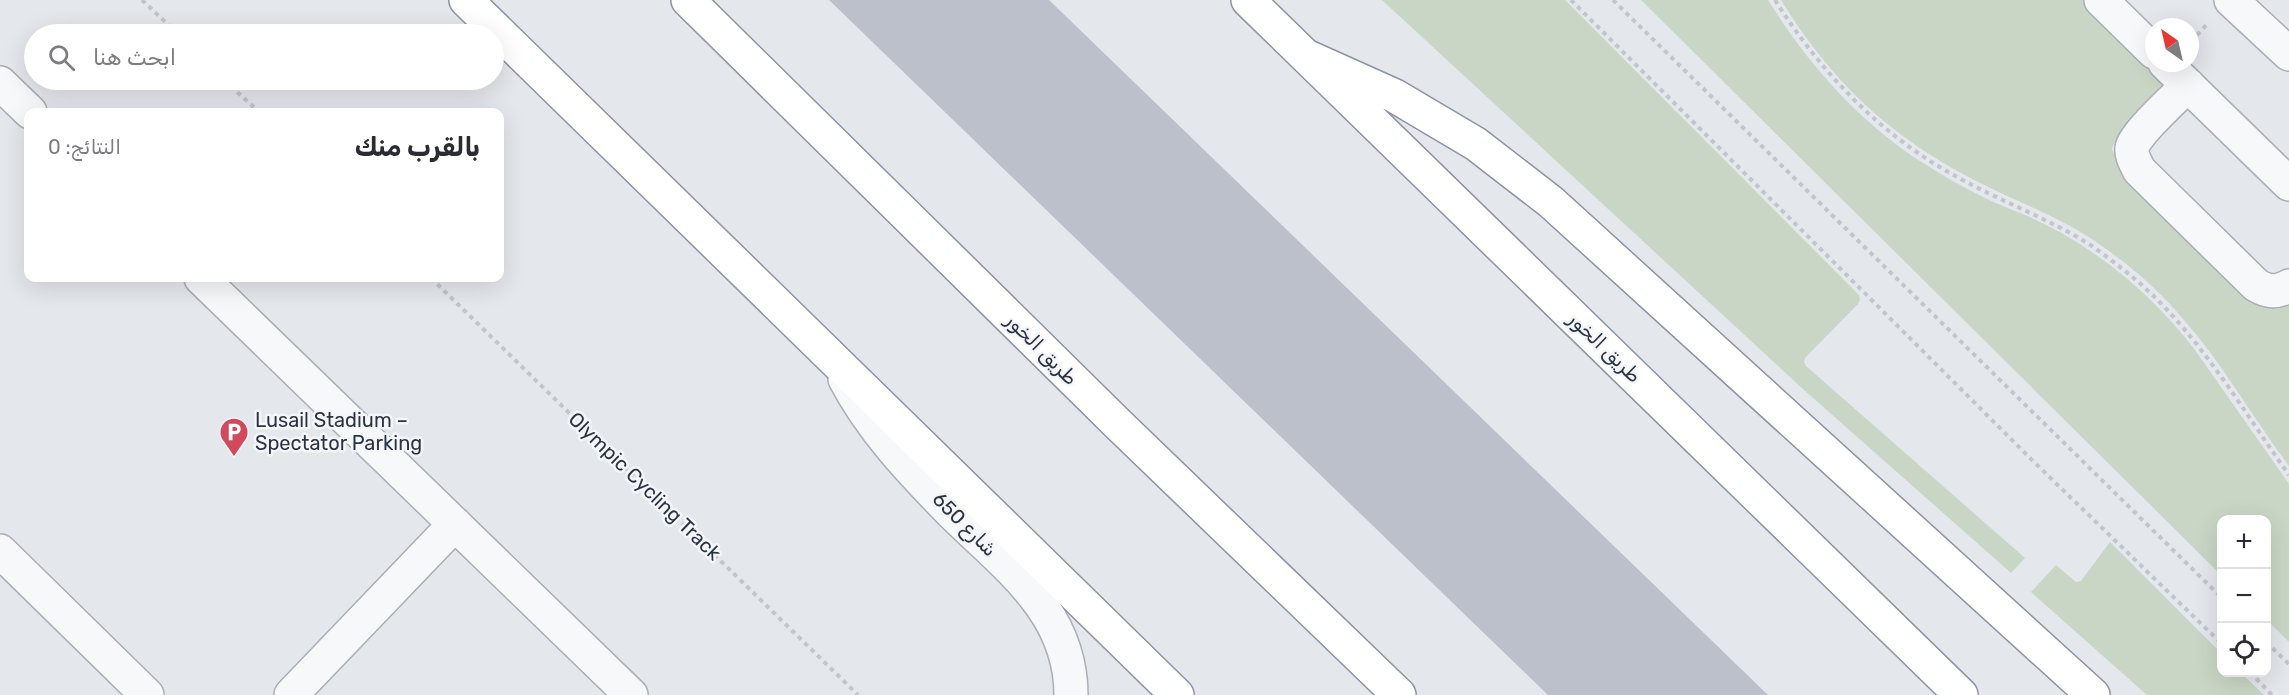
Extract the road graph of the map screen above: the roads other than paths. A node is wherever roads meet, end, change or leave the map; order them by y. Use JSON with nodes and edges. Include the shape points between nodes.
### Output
{"nodes":[{"id":1,"x":466,"y":0,"type":"edge"},
{"id":2,"x":688,"y":0,"type":"edge"},
{"id":3,"x":1248,"y":0,"type":"edge"},
{"id":4,"x":2101,"y":0,"type":"edge"},
{"id":5,"x":2231,"y":0,"type":"edge"},
{"id":6,"x":491,"y":24,"type":"edge"},
{"id":7,"x":504,"y":37,"type":"edge"},
{"id":8,"x":2145,"y":43,"type":"edge"},
{"id":9,"x":2289,"y":54,"type":"edge"},
{"id":10,"x":1308,"y":57,"type":"junction"},
{"id":11,"x":2176,"y":74,"type":"edge"},
{"id":12,"x":0,"y":83,"type":"edge"},
{"id":13,"x":26,"y":108,"type":"edge"},
{"id":14,"x":2289,"y":184,"type":"edge"},
{"id":15,"x":205,"y":282,"type":"edge"},
{"id":16,"x":2289,"y":286,"type":"edge"},
{"id":17,"x":836,"y":362,"type":"junction"},
{"id":18,"x":455,"y":524,"type":"junction"},
{"id":19,"x":0,"y":551,"type":"edge"},
{"id":20,"x":147,"y":695,"type":"edge"},
{"id":21,"x":291,"y":695,"type":"edge"},
{"id":22,"x":631,"y":695,"type":"edge"},
{"id":23,"x":1071,"y":695,"type":"edge"},
{"id":24,"x":1177,"y":695,"type":"edge"},
{"id":25,"x":1399,"y":695,"type":"edge"},
{"id":26,"x":1961,"y":695,"type":"edge"},
{"id":27,"x":2092,"y":695,"type":"edge"}],
"edges":[{"from":1,"to":6,"type":"highway"},
{"from":2,"to":25,"type":"highway","name":"طريق الخور"},
{"from":3,"to":10,"type":"highway","name":"طريق الخور"},
{"from":4,"to":8,"type":"street"},
{"from":5,"to":9,"type":"street"},
{"from":7,"to":17,"type":"highway"},
{"from":10,"to":26,"type":"highway","name":"طريق الخور"},
{"from":10,"to":27,"type":"highway","via":[[1395,96],[1476,144],[1551,202]]},
{"from":11,"to":14,"type":"street"},
{"from":11,"to":16,"type":"street","via":[[2132,146],[2139,170],[2256,285],[2268,291],[2281,291]]},
{"from":12,"to":13,"type":"street"},
{"from":15,"to":18,"type":"street"},
{"from":17,"to":23,"type":"street","name":"شارع 650","via":[[853,394],[905,464],[1030,588],[1049,614],[1065,650]]},
{"from":17,"to":24,"type":"highway"},
{"from":18,"to":21,"type":"street"},
{"from":18,"to":22,"type":"street"},
{"from":19,"to":20,"type":"street"}]}
